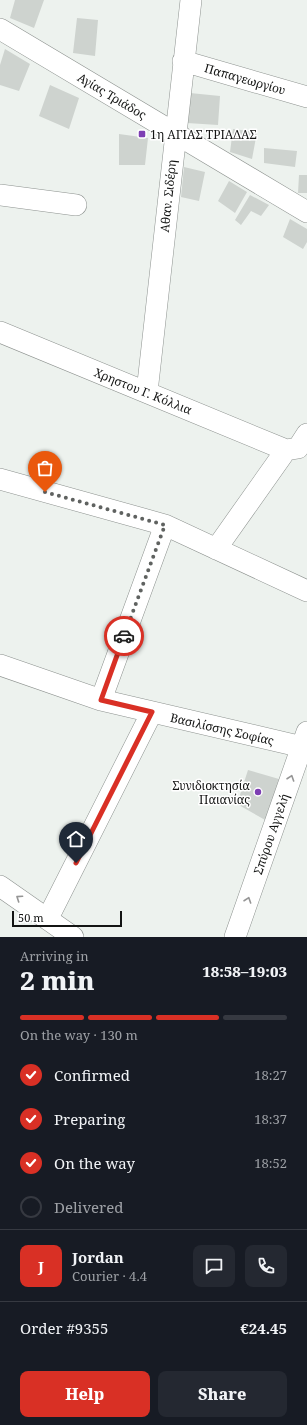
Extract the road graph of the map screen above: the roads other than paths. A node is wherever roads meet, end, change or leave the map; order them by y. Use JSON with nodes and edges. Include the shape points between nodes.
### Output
{"nodes":[{"id":1,"x":190,"y":0,"type":"edge"},
{"id":2,"x":0,"y":29,"type":"edge"},
{"id":3,"x":183,"y":61,"type":"junction"},
{"id":4,"x":307,"y":97,"type":"edge"},
{"id":5,"x":175,"y":133,"type":"junction"},
{"id":6,"x":0,"y":195,"type":"edge"},
{"id":7,"x":76,"y":205,"type":"dead end"},
{"id":8,"x":307,"y":212,"type":"edge"},
{"id":9,"x":0,"y":332,"type":"edge"},
{"id":10,"x":147,"y":392,"type":"junction"},
{"id":11,"x":307,"y":434,"type":"edge"},
{"id":12,"x":286,"y":450,"type":"junction"},
{"id":13,"x":0,"y":479,"type":"edge"},
{"id":14,"x":165,"y":525,"type":"junction"},
{"id":15,"x":216,"y":549,"type":"junction"},
{"id":16,"x":307,"y":591,"type":"edge"},
{"id":17,"x":0,"y":665,"type":"edge"},
{"id":18,"x":101,"y":700,"type":"junction"},
{"id":19,"x":152,"y":712,"type":"junction"},
{"id":20,"x":305,"y":742,"type":"edge"},
{"id":21,"x":0,"y":886,"type":"edge"},
{"id":22,"x":48,"y":918,"type":"junction"},
{"id":23,"x":73,"y":937,"type":"edge"},
{"id":24,"x":235,"y":937,"type":"edge"}],
"edges":[{"from":1,"to":3,"type":"street","name":"Αθαν. Σιδέρη"},
{"from":2,"to":5,"type":"street","name":"Αγίας Τριάδος"},
{"from":3,"to":4,"type":"street","name":"Παπαγεωργίου"},
{"from":3,"to":5,"type":"street","name":"Αθαν. Σιδέρη"},
{"from":5,"to":8,"type":"street","name":"Αγίας Τριάδος"},
{"from":5,"to":10,"type":"street","name":"Αθαν. Σιδέρη"},
{"from":6,"to":7,"type":"street"},
{"from":9,"to":10,"type":"street","name":"Χρηστου Γ. Κόλλια"},
{"from":10,"to":12,"type":"street","name":"Χρηστου Γ. Κόλλια"},
{"from":11,"to":12,"type":"street","via":[[298,448]]},
{"from":12,"to":15,"type":"street"},
{"from":13,"to":14,"type":"street"},
{"from":14,"to":15,"type":"street"},
{"from":14,"to":18,"type":"street"},
{"from":15,"to":16,"type":"street"},
{"from":17,"to":18,"type":"street","name":"Βασιλίσσης Σοφίας"},
{"from":18,"to":19,"type":"street","name":"Βασιλίσσης Σοφίας"},
{"from":19,"to":20,"type":"street","name":"Βασιλίσσης Σοφίας"},
{"from":19,"to":22,"type":"street"},
{"from":24,"to":20,"type":"street","name":"Σπύρου Αγγελή","one_way":true},
{"from":22,"to":21,"type":"street","one_way":true},
{"from":22,"to":23,"type":"street"}]}
